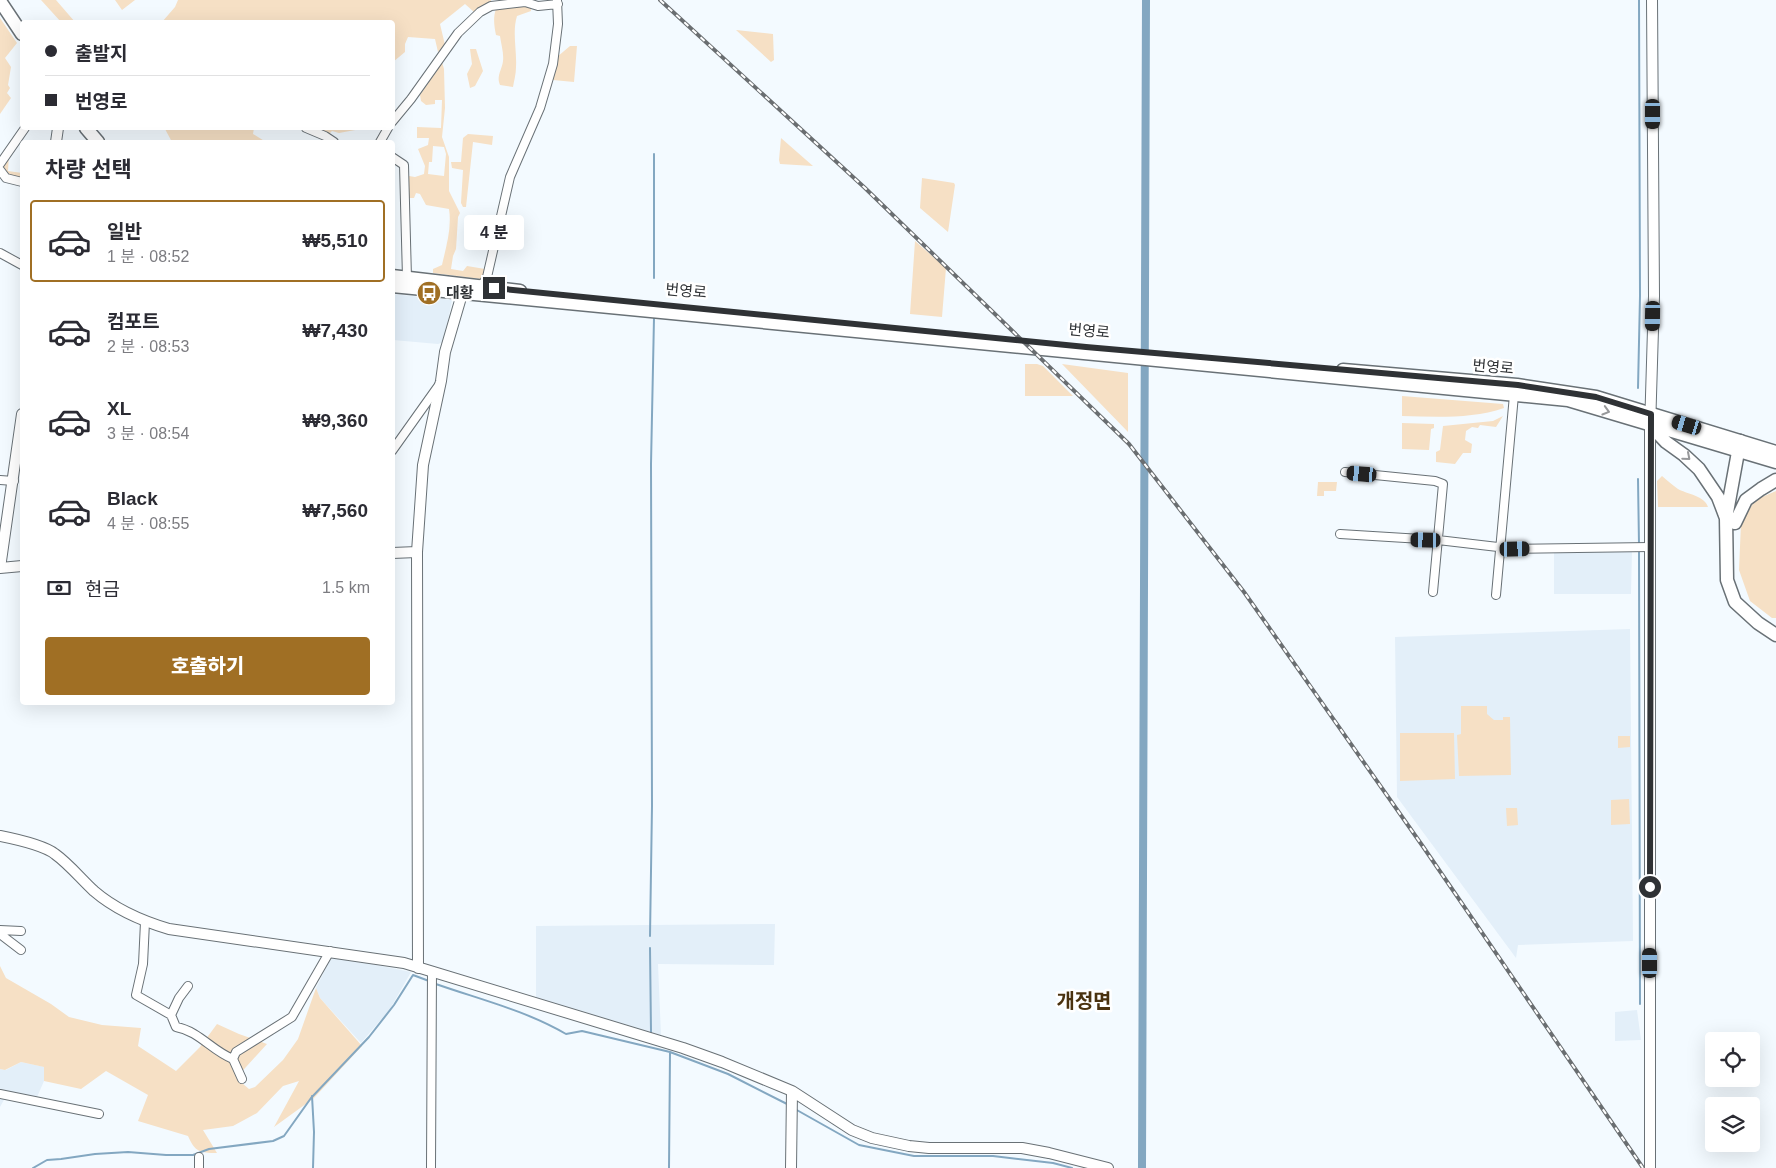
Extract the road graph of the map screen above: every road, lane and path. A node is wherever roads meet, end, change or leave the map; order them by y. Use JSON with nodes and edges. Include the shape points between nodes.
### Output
{"nodes":[{"id":1,"x":1652,"y":0,"type":"edge"},
{"id":2,"x":0,"y":1,"type":"edge"},
{"id":3,"x":558,"y":2,"type":"edge"},
{"id":4,"x":0,"y":12,"type":"edge"},
{"id":5,"x":20,"y":31,"type":"edge"},
{"id":6,"x":20,"y":41,"type":"edge"},
{"id":7,"x":395,"y":119,"type":"edge"},
{"id":8,"x":24,"y":130,"type":"edge"},
{"id":9,"x":88,"y":130,"type":"edge"},
{"id":10,"x":311,"y":130,"type":"edge"},
{"id":11,"x":96,"y":140,"type":"edge"},
{"id":12,"x":331,"y":140,"type":"edge"},
{"id":13,"x":395,"y":159,"type":"edge"},
{"id":14,"x":0,"y":164,"type":"edge"},
{"id":15,"x":0,"y":170,"type":"edge"},
{"id":16,"x":20,"y":182,"type":"edge"},
{"id":17,"x":0,"y":253,"type":"edge"},
{"id":18,"x":20,"y":264,"type":"edge"},
{"id":19,"x":395,"y":276,"type":"edge"},
{"id":20,"x":407,"y":278,"type":"junction"},
{"id":21,"x":395,"y":286,"type":"edge"},
{"id":22,"x":478,"y":286,"type":"junction"},
{"id":23,"x":462,"y":294,"type":"junction"},
{"id":24,"x":1138,"y":355,"type":"junction"},
{"id":25,"x":1158,"y":357,"type":"junction"},
{"id":26,"x":441,"y":381,"type":"junction"},
{"id":27,"x":1514,"y":395,"type":"junction"},
{"id":28,"x":1651,"y":419,"type":"junction"},
{"id":29,"x":20,"y":431,"type":"edge"},
{"id":30,"x":1740,"y":446,"type":"junction"},
{"id":31,"x":395,"y":447,"type":"edge"},
{"id":32,"x":1776,"y":452,"type":"edge"},
{"id":33,"x":1776,"y":462,"type":"edge"},
{"id":34,"x":1345,"y":472,"type":"dead end"},
{"id":35,"x":0,"y":480,"type":"edge"},
{"id":36,"x":1776,"y":480,"type":"edge"},
{"id":37,"x":14,"y":481,"type":"junction"},
{"id":38,"x":1730,"y":520,"type":"junction"},
{"id":39,"x":1340,"y":534,"type":"dead end"},
{"id":40,"x":1438,"y":540,"type":"junction"},
{"id":41,"x":1502,"y":546,"type":"junction"},
{"id":42,"x":1648,"y":547,"type":"junction"},
{"id":43,"x":417,"y":552,"type":"junction"},
{"id":44,"x":395,"y":553,"type":"edge"},
{"id":45,"x":20,"y":566,"type":"edge"},
{"id":46,"x":0,"y":568,"type":"edge"},
{"id":47,"x":1433,"y":592,"type":"dead end"},
{"id":48,"x":1496,"y":595,"type":"dead end"},
{"id":49,"x":1776,"y":624,"type":"edge"},
{"id":50,"x":1776,"y":635,"type":"edge"},
{"id":51,"x":0,"y":836,"type":"edge"},
{"id":52,"x":145,"y":922,"type":"junction"},
{"id":53,"x":0,"y":930,"type":"edge"},
{"id":54,"x":22,"y":931,"type":"dead end"},
{"id":55,"x":0,"y":934,"type":"edge"},
{"id":56,"x":21,"y":950,"type":"dead end"},
{"id":57,"x":330,"y":952,"type":"junction"},
{"id":58,"x":418,"y":968,"type":"junction"},
{"id":59,"x":432,"y":978,"type":"junction"},
{"id":60,"x":188,"y":986,"type":"dead end"},
{"id":61,"x":172,"y":1015,"type":"junction"},
{"id":62,"x":233,"y":1060,"type":"junction"},
{"id":63,"x":242,"y":1079,"type":"dead end"},
{"id":64,"x":0,"y":1094,"type":"edge"},
{"id":65,"x":792,"y":1095,"type":"junction"},
{"id":66,"x":99,"y":1114,"type":"dead end"},
{"id":67,"x":199,"y":1157,"type":"dead end"},
{"id":68,"x":199,"y":1168,"type":"edge"},
{"id":69,"x":431,"y":1168,"type":"edge"},
{"id":70,"x":791,"y":1168,"type":"edge"},
{"id":71,"x":1108,"y":1168,"type":"edge"},
{"id":72,"x":1650,"y":1168,"type":"edge"}],
"edges":[{"from":1,"to":28,"type":"street","via":[[1654,296]]},
{"from":2,"to":5,"type":"main road"},
{"from":3,"to":7,"type":"street","via":[[538,6],[525,2],[491,6],[480,12],[458,33]]},
{"from":3,"to":22,"type":"street","via":[[553,64],[540,108],[510,177],[487,277]]},
{"from":4,"to":6,"type":"main road"},
{"from":8,"to":14,"type":"street"},
{"from":9,"to":11,"type":"main road"},
{"from":10,"to":12,"type":"street"},
{"from":13,"to":20,"type":"street","via":[[404,165]]},
{"from":15,"to":16,"type":"street","via":[[6,178]]},
{"from":17,"to":18,"type":"street"},
{"from":19,"to":20,"type":"main road","name":"번영로"},
{"from":20,"to":22,"type":"main road","name":"번영로"},
{"from":21,"to":23,"type":"main road","name":"번영로"},
{"from":22,"to":23,"type":"street"},
{"from":22,"to":24,"type":"main road","name":"번영로"},
{"from":23,"to":24,"type":"main road","name":"번영로"},
{"from":23,"to":26,"type":"street"},
{"from":24,"to":25,"type":"main road","name":"번영로"},
{"from":25,"to":27,"type":"main road","name":"번영로"},
{"from":25,"to":28,"type":"main road","name":"번영로","via":[[1518,385],[1596,397]]},
{"from":26,"to":31,"type":"street"},
{"from":26,"to":43,"type":"street","via":[[423,465]]},
{"from":27,"to":28,"type":"main road","name":"번영로","one_way":true,"via":[[1568,400]]},
{"from":27,"to":41,"type":"street"},
{"from":28,"to":30,"type":"main road","name":"번영로"},
{"from":28,"to":38,"type":"main road","one_way":true,"via":[[1666,442],[1699,469]]},
{"from":28,"to":42,"type":"street"},
{"from":29,"to":37,"type":"street"},
{"from":30,"to":32,"type":"main road","name":"번영로"},
{"from":30,"to":33,"type":"main road","name":"번영로"},
{"from":30,"to":38,"type":"main road"},
{"from":34,"to":40,"type":"street","via":[[1443,484]]},
{"from":35,"to":37,"type":"street"},
{"from":36,"to":38,"type":"main road","via":[[1746,500]]},
{"from":37,"to":46,"type":"street"},
{"from":38,"to":49,"type":"main road","via":[[1737,587],[1746,604],[1760,618]]},
{"from":38,"to":50,"type":"main road","via":[[1727,580],[1735,602]]},
{"from":39,"to":40,"type":"street"},
{"from":40,"to":41,"type":"street"},
{"from":40,"to":47,"type":"street"},
{"from":41,"to":42,"type":"street","via":[[1515,549]]},
{"from":41,"to":48,"type":"street"},
{"from":42,"to":72,"type":"street"},
{"from":43,"to":44,"type":"street"},
{"from":43,"to":58,"type":"street"},
{"from":45,"to":46,"type":"street"},
{"from":51,"to":52,"type":"street","via":[[54,852],[96,892]]},
{"from":52,"to":57,"type":"street","via":[[169,929]]},
{"from":52,"to":61,"type":"street","via":[[143,964],[136,995]]},
{"from":53,"to":54,"type":"street"},
{"from":55,"to":56,"type":"street"},
{"from":57,"to":58,"type":"street"},
{"from":57,"to":62,"type":"street","via":[[292,1017],[236,1052]]},
{"from":58,"to":59,"type":"street"},
{"from":59,"to":65,"type":"street","via":[[683,1048],[722,1062]]},
{"from":59,"to":69,"type":"street"},
{"from":60,"to":61,"type":"street"},
{"from":61,"to":62,"type":"street","via":[[176,1026],[186,1028]]},
{"from":62,"to":63,"type":"street"},
{"from":64,"to":66,"type":"street"},
{"from":65,"to":70,"type":"street"},
{"from":65,"to":71,"type":"street","via":[[852,1130],[890,1143],[929,1148],[1022,1148]]},
{"from":67,"to":68,"type":"street"}]}
